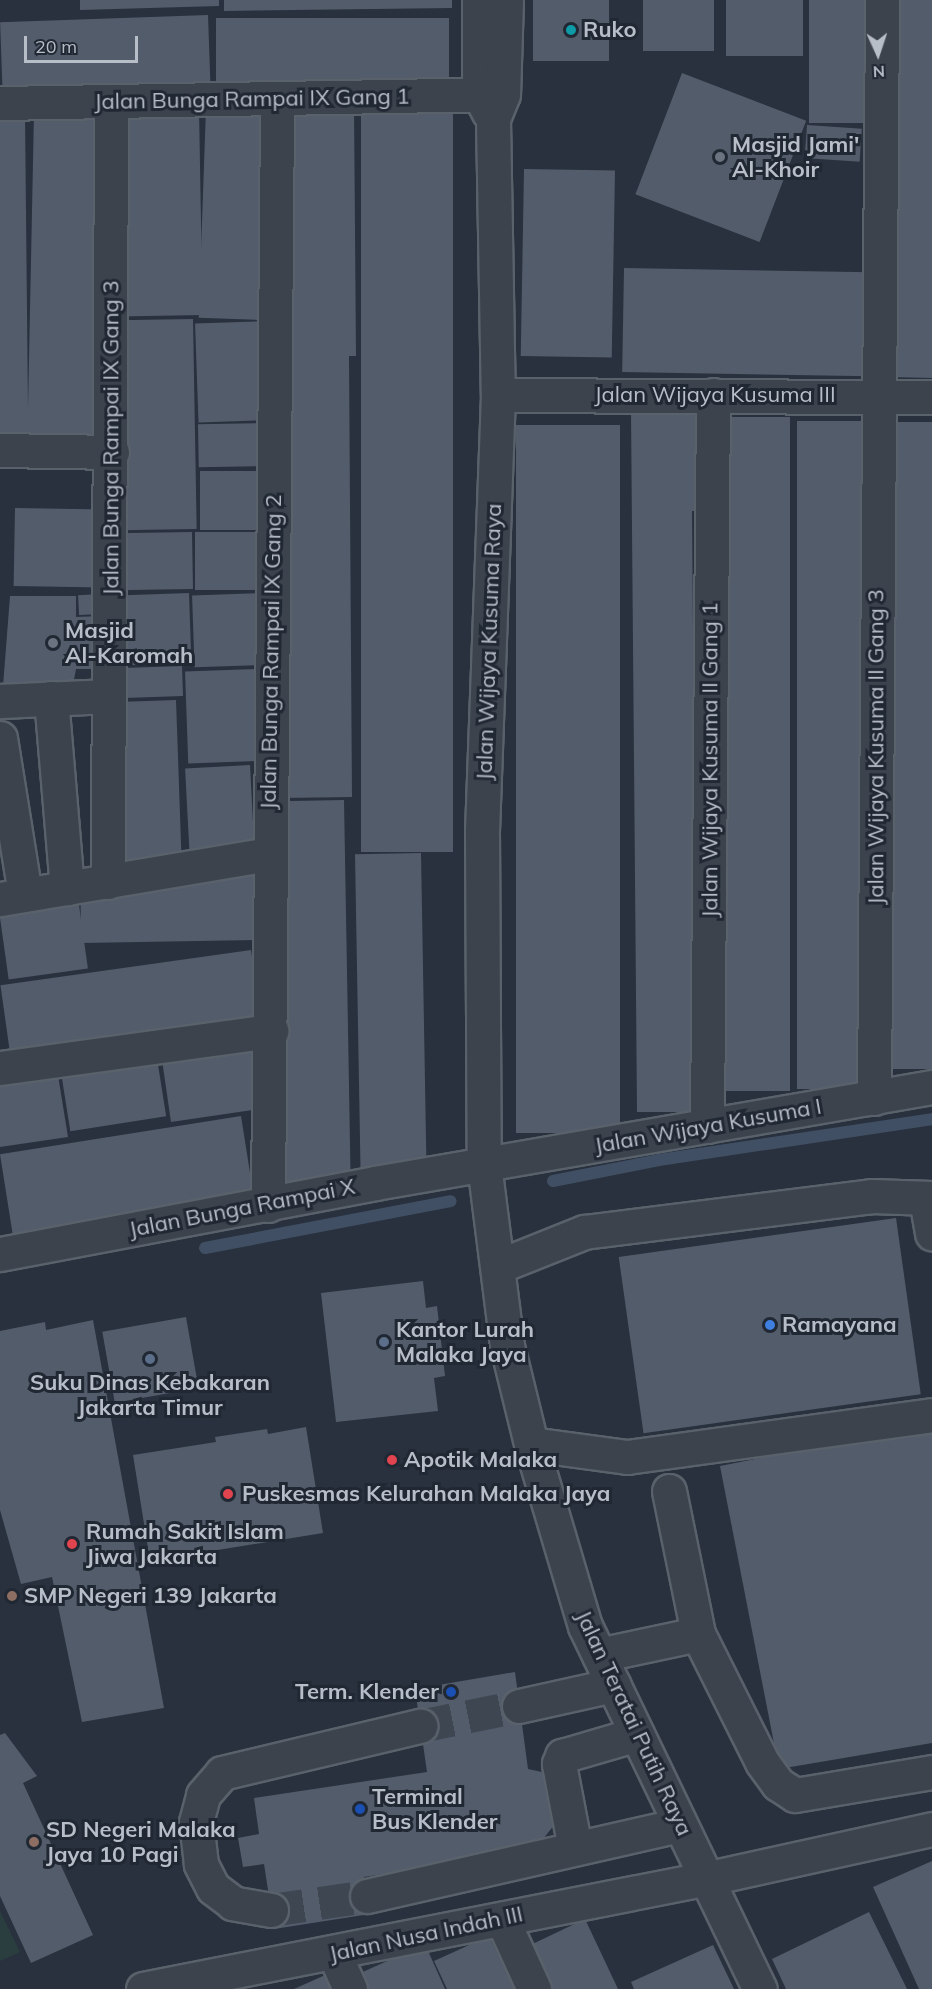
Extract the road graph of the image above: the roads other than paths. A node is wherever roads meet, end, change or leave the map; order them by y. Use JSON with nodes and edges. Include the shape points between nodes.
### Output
{"nodes":[{"id":1,"x":479,"y":0,"type":"edge"},
{"id":2,"x":506,"y":0,"type":"edge"},
{"id":3,"x":882,"y":0,"type":"edge"},
{"id":4,"x":277,"y":99,"type":"junction"},
{"id":5,"x":111,"y":101,"type":"junction"},
{"id":6,"x":0,"y":103,"type":"edge"},
{"id":7,"x":492,"y":103,"type":"junction"},
{"id":8,"x":498,"y":395,"type":"junction"},
{"id":9,"x":713,"y":395,"type":"junction"},
{"id":10,"x":878,"y":396,"type":"junction"},
{"id":11,"x":932,"y":397,"type":"edge"},
{"id":12,"x":0,"y":450,"type":"edge"},
{"id":13,"x":112,"y":452,"type":"junction"},
{"id":14,"x":109,"y":696,"type":"junction"},
{"id":15,"x":51,"y":698,"type":"junction"},
{"id":16,"x":0,"y":700,"type":"edge"},
{"id":17,"x":0,"y":738,"type":"edge"},
{"id":18,"x":269,"y":854,"type":"junction"},
{"id":19,"x":108,"y":882,"type":"junction"},
{"id":20,"x":67,"y":888,"type":"junction"},
{"id":21,"x":13,"y":896,"type":"edge"},
{"id":22,"x":270,"y":1031,"type":"junction"},
{"id":23,"x":0,"y":1068,"type":"edge"},
{"id":24,"x":932,"y":1088,"type":"edge"},
{"id":25,"x":874,"y":1098,"type":"junction"},
{"id":26,"x":707,"y":1126,"type":"junction"},
{"id":27,"x":484,"y":1164,"type":"junction"},
{"id":28,"x":929,"y":1198,"type":"edge"},
{"id":29,"x":268,"y":1204,"type":"junction"},
{"id":30,"x":932,"y":1233,"type":"edge"},
{"id":31,"x":0,"y":1254,"type":"edge"},
{"id":32,"x":500,"y":1266,"type":"junction"},
{"id":33,"x":932,"y":1415,"type":"edge"},
{"id":34,"x":531,"y":1444,"type":"junction"},
{"id":35,"x":669,"y":1491,"type":"dead end"},
{"id":36,"x":698,"y":1634,"type":"junction"},
{"id":37,"x":599,"y":1655,"type":"junction"},
{"id":38,"x":614,"y":1685,"type":"junction"},
{"id":39,"x":519,"y":1706,"type":"tunnel mouth"},
{"id":40,"x":420,"y":1726,"type":"tunnel mouth"},
{"id":41,"x":637,"y":1734,"type":"junction"},
{"id":42,"x":932,"y":1772,"type":"edge"},
{"id":43,"x":680,"y":1825,"type":"junction"},
{"id":44,"x":929,"y":1836,"type":"edge"},
{"id":45,"x":574,"y":1848,"type":"junction"},
{"id":46,"x":709,"y":1878,"type":"junction"},
{"id":47,"x":367,"y":1896,"type":"tunnel mouth"},
{"id":48,"x":271,"y":1910,"type":"tunnel mouth"},
{"id":49,"x":502,"y":1919,"type":"junction"},
{"id":50,"x":334,"y":1953,"type":"junction"},
{"id":51,"x":159,"y":1988,"type":"edge"},
{"id":52,"x":350,"y":1989,"type":"edge"},
{"id":53,"x":534,"y":1989,"type":"edge"},
{"id":54,"x":760,"y":1989,"type":"edge"}],
"edges":[{"from":1,"to":7,"type":"street","name":"Jalan Wijaya Kusuma Raya"},
{"from":2,"to":7,"type":"street","name":"Jalan Wijaya Kusuma Raya"},
{"from":3,"to":10,"type":"street","name":"Jalan Wijaya Kusuma II Gang 3"},
{"from":4,"to":5,"type":"street","name":"Jalan Bunga Rampai IX Gang 1"},
{"from":4,"to":7,"type":"street","name":"Jalan Bunga Rampai IX Gang 1"},
{"from":4,"to":18,"type":"street","name":"Jalan Bunga Rampai IX Gang 2"},
{"from":5,"to":6,"type":"street","name":"Jalan Bunga Rampai IX Gang 1"},
{"from":5,"to":13,"type":"street","name":"Jalan Bunga Rampai IX Gang 3"},
{"from":7,"to":8,"type":"street","name":"Jalan Wijaya Kusuma Raya"},
{"from":8,"to":9,"type":"street","name":"Jalan Wijaya Kusuma III"},
{"from":8,"to":27,"type":"street","name":"Jalan Wijaya Kusuma Raya","via":[[482,830]]},
{"from":9,"to":10,"type":"street","name":"Jalan Wijaya Kusuma III"},
{"from":9,"to":26,"type":"street","name":"Jalan Wijaya Kusuma II Gang 1"},
{"from":10,"to":11,"type":"street","name":"Jalan Wijaya Kusuma III"},
{"from":10,"to":25,"type":"street","name":"Jalan Wijaya Kusuma II Gang 3"},
{"from":12,"to":13,"type":"street"},
{"from":13,"to":14,"type":"street","name":"Jalan Bunga Rampai IX Gang 3"},
{"from":14,"to":15,"type":"street"},
{"from":14,"to":19,"type":"street","name":"Jalan Bunga Rampai IX Gang 3"},
{"from":15,"to":16,"type":"street"},
{"from":15,"to":20,"type":"street"},
{"from":17,"to":21,"type":"street"},
{"from":18,"to":19,"type":"street"},
{"from":18,"to":22,"type":"street","name":"Jalan Bunga Rampai IX Gang 2"},
{"from":19,"to":20,"type":"street"},
{"from":20,"to":21,"type":"street"},
{"from":22,"to":23,"type":"street"},
{"from":22,"to":29,"type":"street","name":"Jalan Bunga Rampai IX Gang 2"},
{"from":24,"to":25,"type":"street","name":"Jalan Wijaya Kusuma I"},
{"from":25,"to":26,"type":"street","name":"Jalan Wijaya Kusuma I"},
{"from":26,"to":27,"type":"street","name":"Jalan Wijaya Kusuma I"},
{"from":27,"to":29,"type":"street","name":"Jalan Bunga Rampai X"},
{"from":27,"to":32,"type":"street","name":"Jalan Teratai Putih Raya"},
{"from":28,"to":30,"type":"street"},
{"from":28,"to":32,"type":"street","via":[[871,1196],[584,1232]]},
{"from":29,"to":31,"type":"street","name":"Jalan Bunga Rampai X"},
{"from":32,"to":34,"type":"street","name":"Jalan Teratai Putih Raya","via":[[507,1346]]},
{"from":33,"to":34,"type":"street","via":[[627,1457]]},
{"from":34,"to":37,"type":"street","name":"Jalan Teratai Putih Raya","via":[[585,1626]]},
{"from":35,"to":36,"type":"street"},
{"from":36,"to":37,"type":"street"},
{"from":36,"to":42,"type":"street","via":[[762,1762],[786,1790],[806,1794]]},
{"from":37,"to":38,"type":"street","name":"Jalan Teratai Putih Raya"},
{"from":38,"to":39,"type":"street"},
{"from":38,"to":41,"type":"street","name":"Jalan Teratai Putih Raya"},
{"from":40,"to":48,"type":"street","via":[[222,1773],[203,1795],[197,1832],[201,1864],[213,1888],[233,1903]]},
{"from":41,"to":43,"type":"street","name":"Jalan Teratai Putih Raya"},
{"from":41,"to":45,"type":"street","via":[[562,1756],[560,1764]]},
{"from":43,"to":45,"type":"street"},
{"from":43,"to":46,"type":"street","name":"Jalan Teratai Putih Raya"},
{"from":44,"to":46,"type":"street","name":"Jalan Nusa Indah III"},
{"from":45,"to":47,"type":"street"},
{"from":46,"to":49,"type":"street","name":"Jalan Nusa Indah III"},
{"from":46,"to":54,"type":"street","name":"Jalan Teratai Putih Raya"},
{"from":49,"to":50,"type":"street","name":"Jalan Nusa Indah III"},
{"from":49,"to":53,"type":"street"},
{"from":50,"to":51,"type":"street","name":"Jalan Nusa Indah III"},
{"from":50,"to":52,"type":"street"}]}
